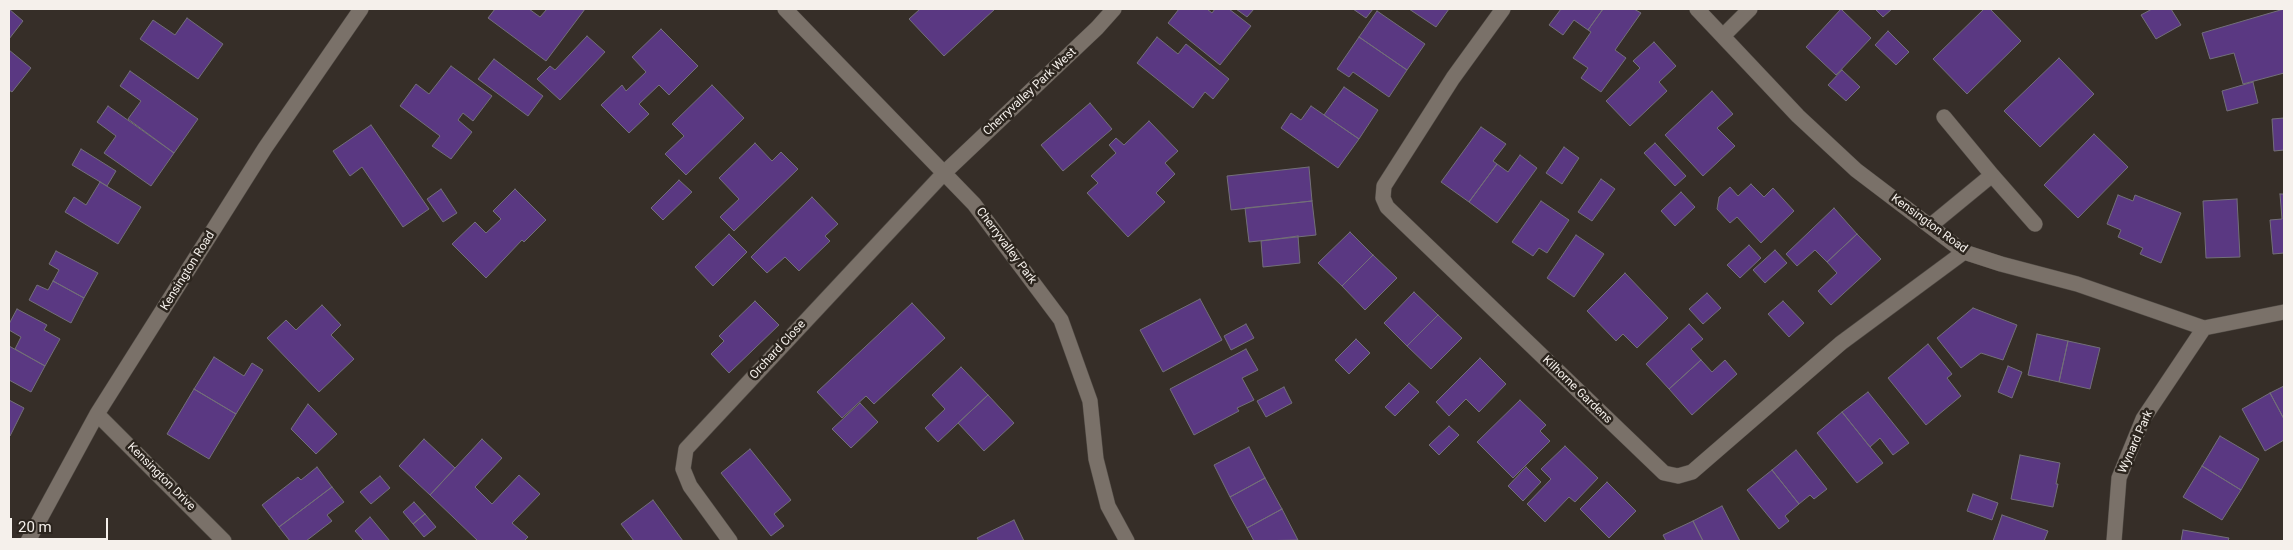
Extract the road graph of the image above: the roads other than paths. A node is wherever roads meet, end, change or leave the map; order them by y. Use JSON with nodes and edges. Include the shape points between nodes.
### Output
{"nodes":[{"id":1,"x":361,"y":9,"type":"edge"},
{"id":2,"x":785,"y":9,"type":"edge"},
{"id":3,"x":1114,"y":9,"type":"edge"},
{"id":4,"x":1503,"y":9,"type":"edge"},
{"id":5,"x":1698,"y":9,"type":"edge"},
{"id":6,"x":1750,"y":9,"type":"edge"},
{"id":7,"x":1723,"y":36,"type":"junction"},
{"id":8,"x":1944,"y":117,"type":"dead end"},
{"id":9,"x":944,"y":173,"type":"junction"},
{"id":10,"x":1992,"y":175,"type":"junction"},
{"id":11,"x":2035,"y":224,"type":"dead end"},
{"id":12,"x":1930,"y":226,"type":"junction"},
{"id":13,"x":1964,"y":252,"type":"junction"},
{"id":14,"x":2284,"y":312,"type":"edge"},
{"id":15,"x":2204,"y":328,"type":"junction"},
{"id":16,"x":97,"y":414,"type":"junction"},
{"id":17,"x":28,"y":541,"type":"edge"},
{"id":18,"x":224,"y":541,"type":"edge"},
{"id":19,"x":730,"y":541,"type":"edge"},
{"id":20,"x":1126,"y":541,"type":"edge"},
{"id":21,"x":2114,"y":541,"type":"edge"}],
"edges":[{"from":1,"to":16,"type":"street","name":"Kensington Road","via":[[265,148]]},
{"from":2,"to":9,"type":"street","name":"Cherryvalley Park"},
{"from":3,"to":9,"type":"street","name":"Cherryvalley Park West"},
{"from":4,"to":13,"type":"street","name":"Kilhorne Gardens","via":[[1384,186],[1383,198],[1394,214],[1664,473],[1678,476],[1692,472],[1841,343]]},
{"from":5,"to":7,"type":"street","name":"Kensington Road"},
{"from":6,"to":7,"type":"street"},
{"from":7,"to":12,"type":"street","name":"Kensington Road","via":[[1798,116],[1856,170]]},
{"from":8,"to":10,"type":"street"},
{"from":9,"to":19,"type":"street","name":"Orchard Close","via":[[686,449],[683,469],[690,486]]},
{"from":9,"to":20,"type":"street","name":"Cherryvalley Park","via":[[974,204],[1061,320],[1090,401],[1096,459],[1108,506]]},
{"from":10,"to":11,"type":"street"},
{"from":10,"to":12,"type":"street"},
{"from":12,"to":13,"type":"street","name":"Kensington Road"},
{"from":13,"to":15,"type":"street","name":"Kensington Road","via":[[2077,284]]},
{"from":14,"to":15,"type":"street"},
{"from":15,"to":21,"type":"street","name":"Wynard Park","via":[[2143,419],[2119,478]]},
{"from":16,"to":17,"type":"street","name":"Kensington Road"},
{"from":16,"to":18,"type":"street","name":"Kensington Drive"}]}
